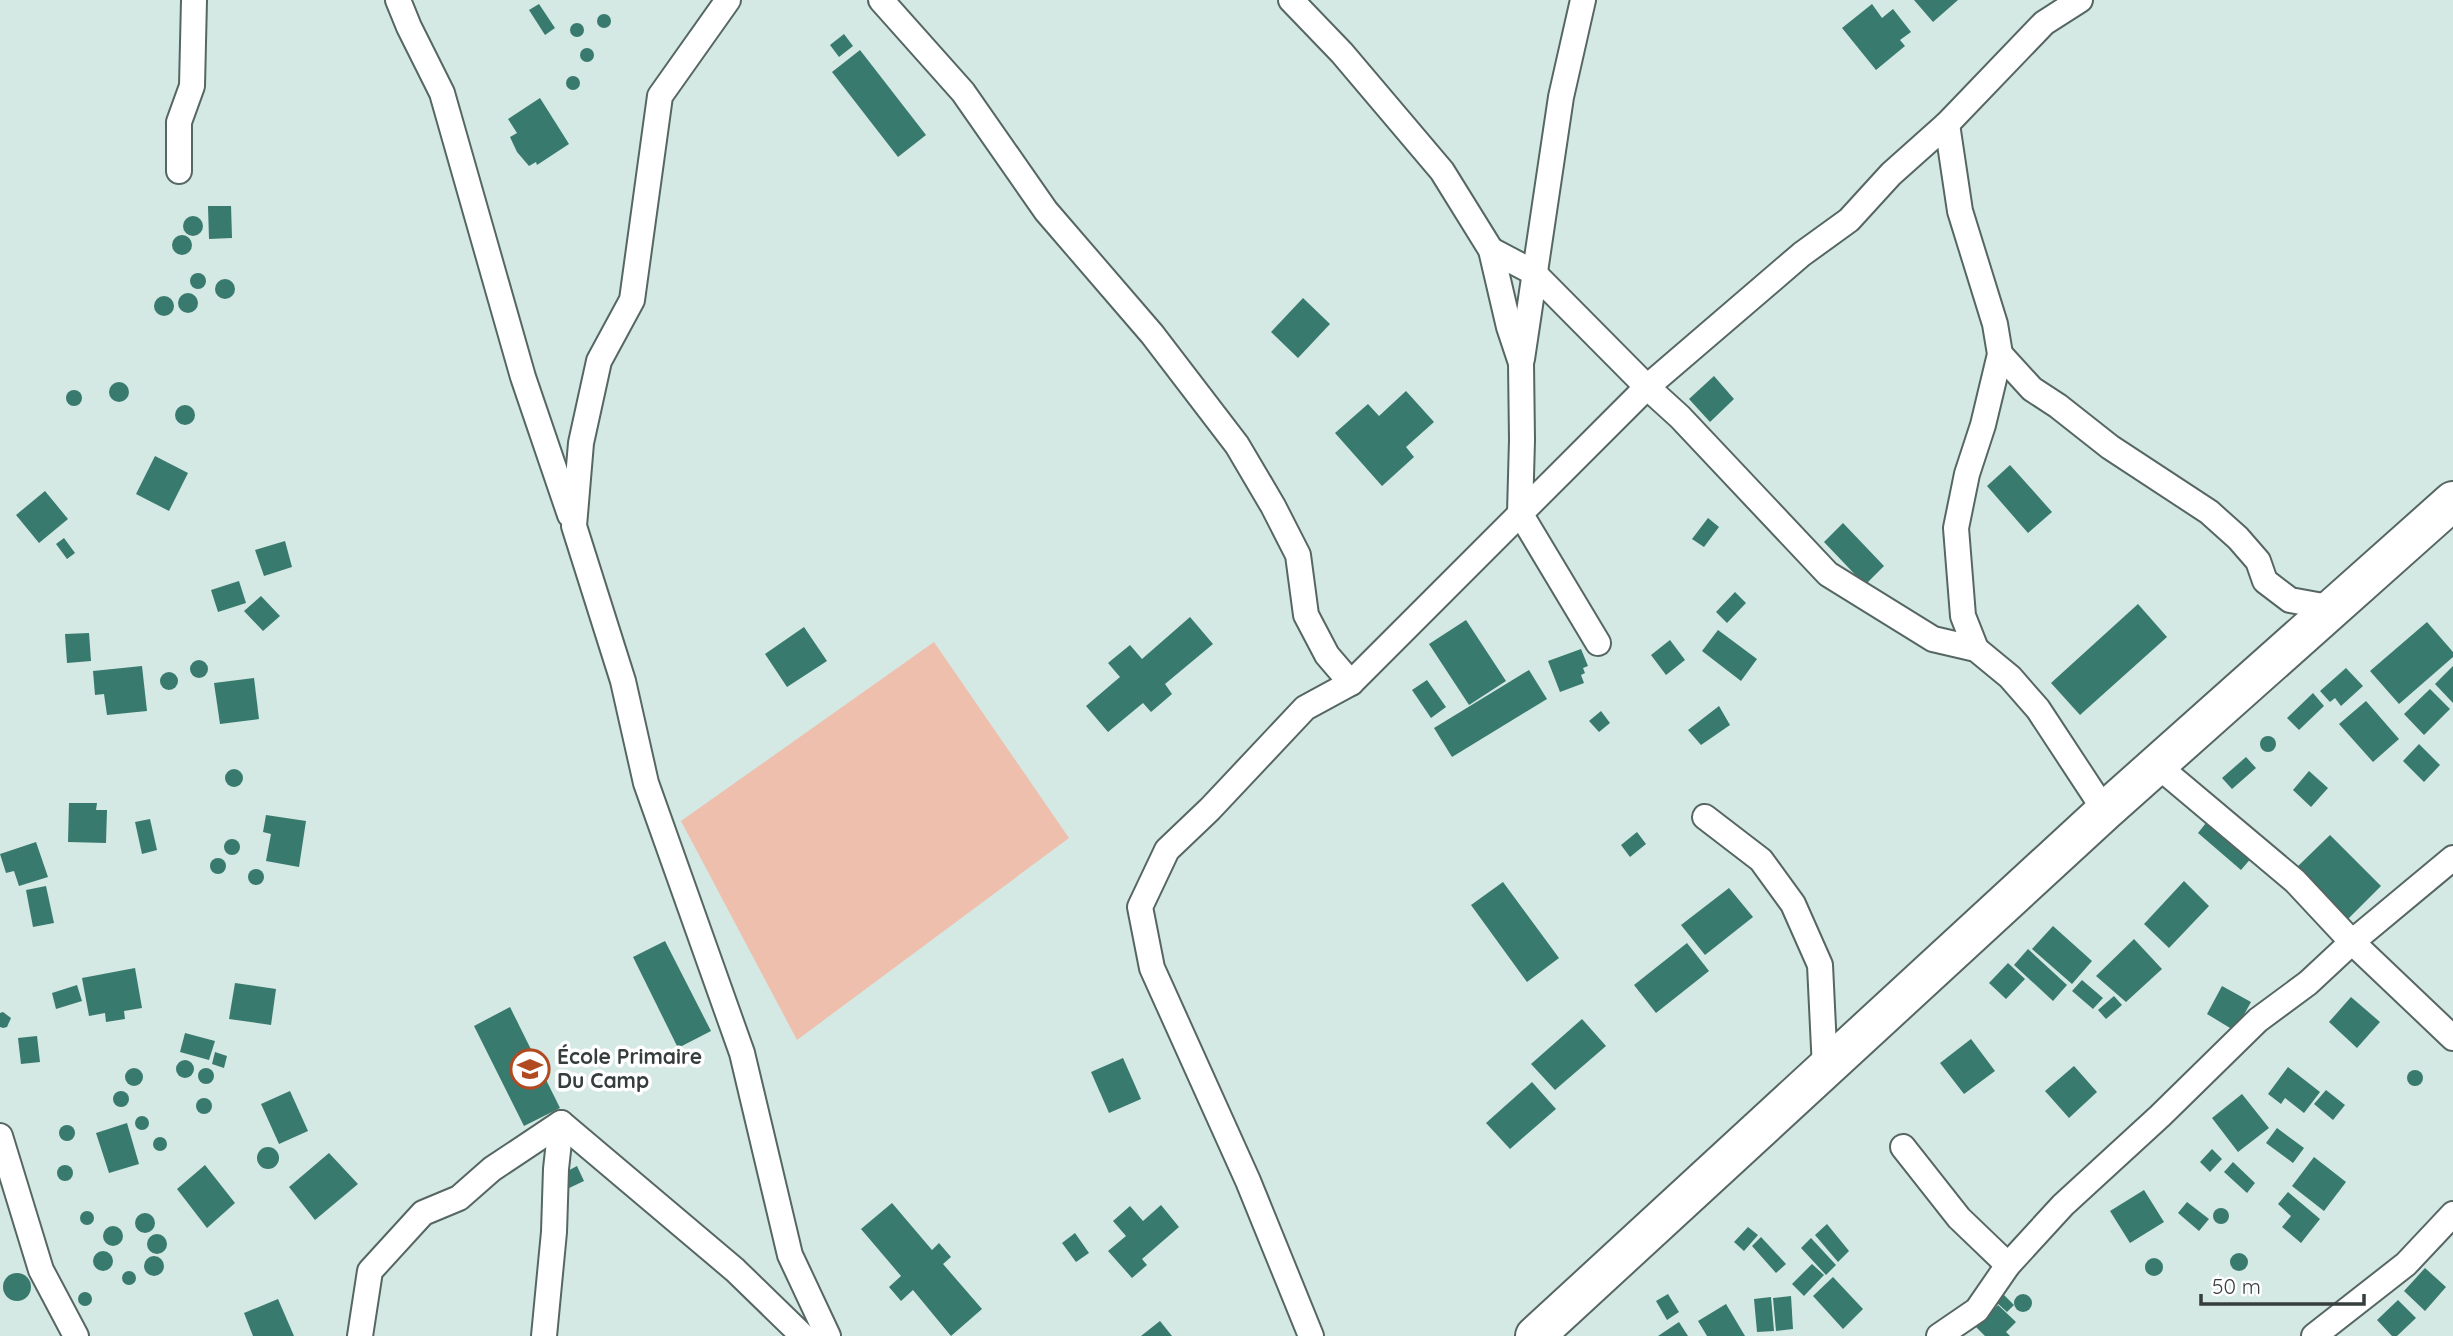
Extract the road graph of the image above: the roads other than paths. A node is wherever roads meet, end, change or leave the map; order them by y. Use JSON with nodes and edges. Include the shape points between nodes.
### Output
{"nodes":[{"id":1,"x":194,"y":0,"type":"edge"},
{"id":2,"x":398,"y":0,"type":"edge"},
{"id":3,"x":728,"y":0,"type":"edge"},
{"id":4,"x":881,"y":0,"type":"edge"},
{"id":5,"x":1291,"y":0,"type":"edge"},
{"id":6,"x":1583,"y":0,"type":"edge"},
{"id":7,"x":2080,"y":0,"type":"edge"},
{"id":8,"x":1947,"y":124,"type":"junction"},
{"id":9,"x":179,"y":171,"type":"dead end"},
{"id":10,"x":1491,"y":250,"type":"junction"},
{"id":11,"x":1533,"y":272,"type":"junction"},
{"id":12,"x":2000,"y":354,"type":"junction"},
{"id":13,"x":1521,"y":363,"type":"junction"},
{"id":14,"x":1647,"y":387,"type":"junction"},
{"id":15,"x":2453,"y":501,"type":"edge"},
{"id":16,"x":1520,"y":513,"type":"junction"},
{"id":17,"x":574,"y":526,"type":"junction"},
{"id":18,"x":2334,"y":608,"type":"junction"},
{"id":19,"x":1598,"y":643,"type":"dead end"},
{"id":20,"x":1976,"y":649,"type":"junction"},
{"id":21,"x":1351,"y":683,"type":"junction"},
{"id":22,"x":2157,"y":765,"type":"junction"},
{"id":23,"x":2105,"y":811,"type":"junction"},
{"id":24,"x":1705,"y":817,"type":"dead end"},
{"id":25,"x":2453,"y":858,"type":"edge"},
{"id":26,"x":2352,"y":942,"type":"junction"},
{"id":27,"x":2453,"y":1038,"type":"edge"},
{"id":28,"x":1825,"y":1069,"type":"junction"},
{"id":29,"x":561,"y":1123,"type":"junction"},
{"id":30,"x":0,"y":1136,"type":"edge"},
{"id":31,"x":1903,"y":1147,"type":"dead end"},
{"id":32,"x":2453,"y":1214,"type":"edge"},
{"id":33,"x":2008,"y":1265,"type":"junction"},
{"id":34,"x":76,"y":1336,"type":"edge"},
{"id":35,"x":360,"y":1336,"type":"edge"},
{"id":36,"x":544,"y":1336,"type":"edge"},
{"id":37,"x":803,"y":1336,"type":"edge"},
{"id":38,"x":828,"y":1336,"type":"edge"},
{"id":39,"x":1311,"y":1336,"type":"edge"},
{"id":40,"x":1535,"y":1336,"type":"edge"},
{"id":41,"x":1938,"y":1336,"type":"edge"},
{"id":42,"x":2314,"y":1336,"type":"edge"}],
"edges":[{"from":1,"to":9,"type":"street","via":[[192,86],[179,122]]},
{"from":2,"to":17,"type":"street","via":[[442,93],[523,377]]},
{"from":3,"to":17,"type":"street","via":[[660,96],[632,300],[599,361],[581,443]]},
{"from":4,"to":21,"type":"street","via":[[964,92],[1046,211],[1152,334],[1237,445],[1297,555],[1306,615],[1327,655]]},
{"from":5,"to":10,"type":"street","via":[[1442,171]]},
{"from":6,"to":11,"type":"street","via":[[1561,97]]},
{"from":7,"to":8,"type":"street","via":[[2044,23]]},
{"from":8,"to":12,"type":"street","via":[[1960,211]]},
{"from":8,"to":14,"type":"street","via":[[1849,220],[1802,254]]},
{"from":10,"to":11,"type":"street"},
{"from":10,"to":13,"type":"street"},
{"from":11,"to":13,"type":"street"},
{"from":11,"to":14,"type":"street"},
{"from":12,"to":18,"type":"street","via":[[2032,389],[2219,521],[2258,561],[2265,581],[2290,600]]},
{"from":12,"to":20,"type":"street","via":[[1956,527],[1964,616]]},
{"from":13,"to":16,"type":"street"},
{"from":14,"to":16,"type":"street"},
{"from":14,"to":20,"type":"street","via":[[1828,573],[1933,639]]},
{"from":15,"to":18,"type":"highway"},
{"from":16,"to":19,"type":"street"},
{"from":16,"to":21,"type":"street"},
{"from":17,"to":38,"type":"street","via":[[623,681],[646,783],[742,1053],[790,1255]]},
{"from":18,"to":22,"type":"highway"},
{"from":20,"to":23,"type":"street","via":[[2010,677],[2038,709]]},
{"from":21,"to":39,"type":"street","via":[[1306,708],[1167,850],[1140,907],[1152,968],[1248,1181]]},
{"from":22,"to":23,"type":"highway"},
{"from":22,"to":26,"type":"street","via":[[2295,881]]},
{"from":23,"to":28,"type":"highway"},
{"from":24,"to":28,"type":"street","via":[[1761,860],[1793,904],[1819,965]]},
{"from":25,"to":26,"type":"street"},
{"from":26,"to":27,"type":"street"},
{"from":26,"to":33,"type":"street","via":[[2258,1020],[2063,1205]]},
{"from":28,"to":40,"type":"highway"},
{"from":29,"to":35,"type":"street","via":[[492,1169],[459,1198],[423,1213],[370,1271]]},
{"from":29,"to":36,"type":"street"},
{"from":29,"to":37,"type":"street","via":[[735,1270]]},
{"from":30,"to":34,"type":"street","via":[[41,1270]]},
{"from":31,"to":33,"type":"street","via":[[1959,1218]]},
{"from":32,"to":42,"type":"street","via":[[2406,1264]]},
{"from":33,"to":41,"type":"street","via":[[1977,1310]]}]}
